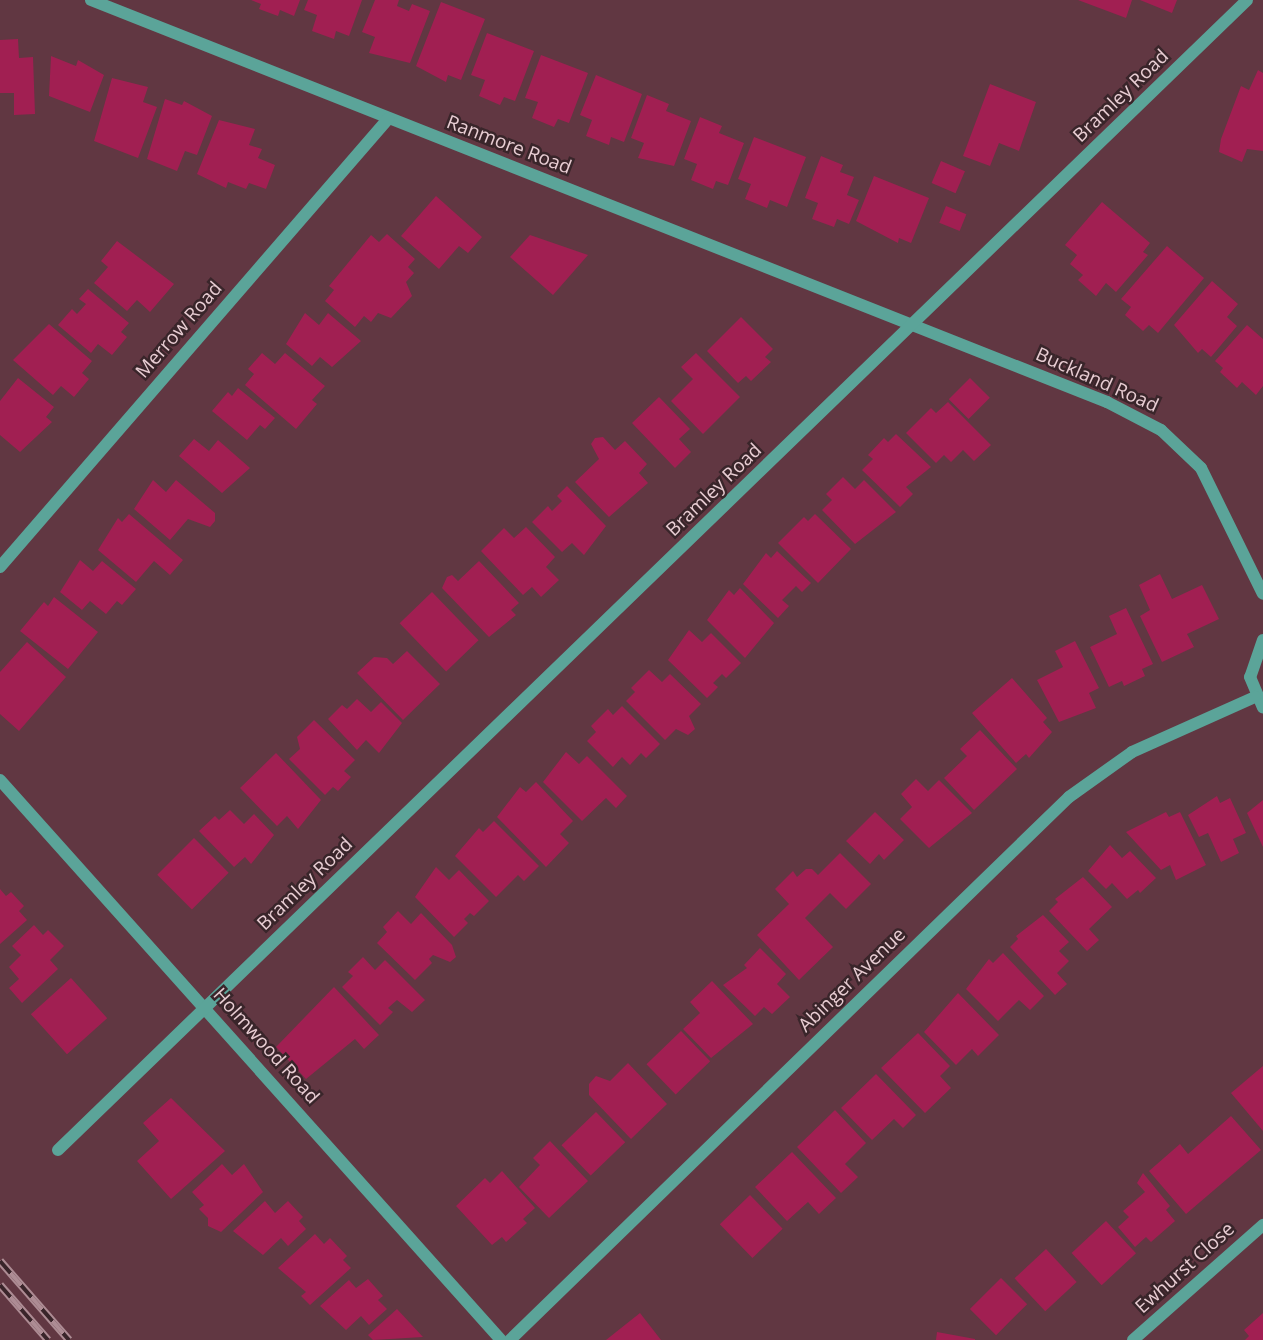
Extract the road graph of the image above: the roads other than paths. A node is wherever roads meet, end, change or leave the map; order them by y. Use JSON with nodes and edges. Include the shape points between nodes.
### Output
{"nodes":[{"id":1,"x":91,"y":0,"type":"edge"},
{"id":2,"x":1247,"y":0,"type":"edge"},
{"id":3,"x":388,"y":119,"type":"junction"},
{"id":4,"x":913,"y":325,"type":"junction"},
{"id":5,"x":0,"y":567,"type":"edge"},
{"id":6,"x":1263,"y":594,"type":"edge"},
{"id":7,"x":1263,"y":640,"type":"edge"},
{"id":8,"x":1259,"y":702,"type":"edge"},
{"id":9,"x":0,"y":780,"type":"edge"},
{"id":10,"x":205,"y":1007,"type":"junction"},
{"id":11,"x":58,"y":1150,"type":"dead end"},
{"id":12,"x":1263,"y":1225,"type":"edge"},
{"id":13,"x":501,"y":1340,"type":"edge"},
{"id":14,"x":510,"y":1340,"type":"edge"},
{"id":15,"x":1133,"y":1340,"type":"edge"}],
"edges":[{"from":1,"to":3,"type":"street","name":"Ranmore Road"},
{"from":2,"to":4,"type":"street","name":"Bramley Road"},
{"from":3,"to":4,"type":"street","name":"Ranmore Road"},
{"from":3,"to":5,"type":"street","name":"Merrow Road"},
{"from":4,"to":6,"type":"street","name":"Buckland Road","via":[[1107,402],[1161,430],[1201,468]]},
{"from":4,"to":10,"type":"street","name":"Bramley Road"},
{"from":7,"to":8,"type":"street","via":[[1250,677]]},
{"from":8,"to":14,"type":"street","name":"Abinger Avenue","via":[[1132,752],[1069,797]]},
{"from":9,"to":10,"type":"street","name":"Holmwood Road"},
{"from":10,"to":11,"type":"street","name":"Bramley Road"},
{"from":10,"to":13,"type":"street","name":"Holmwood Road"},
{"from":12,"to":15,"type":"street","name":"Ewhurst Close"}]}
